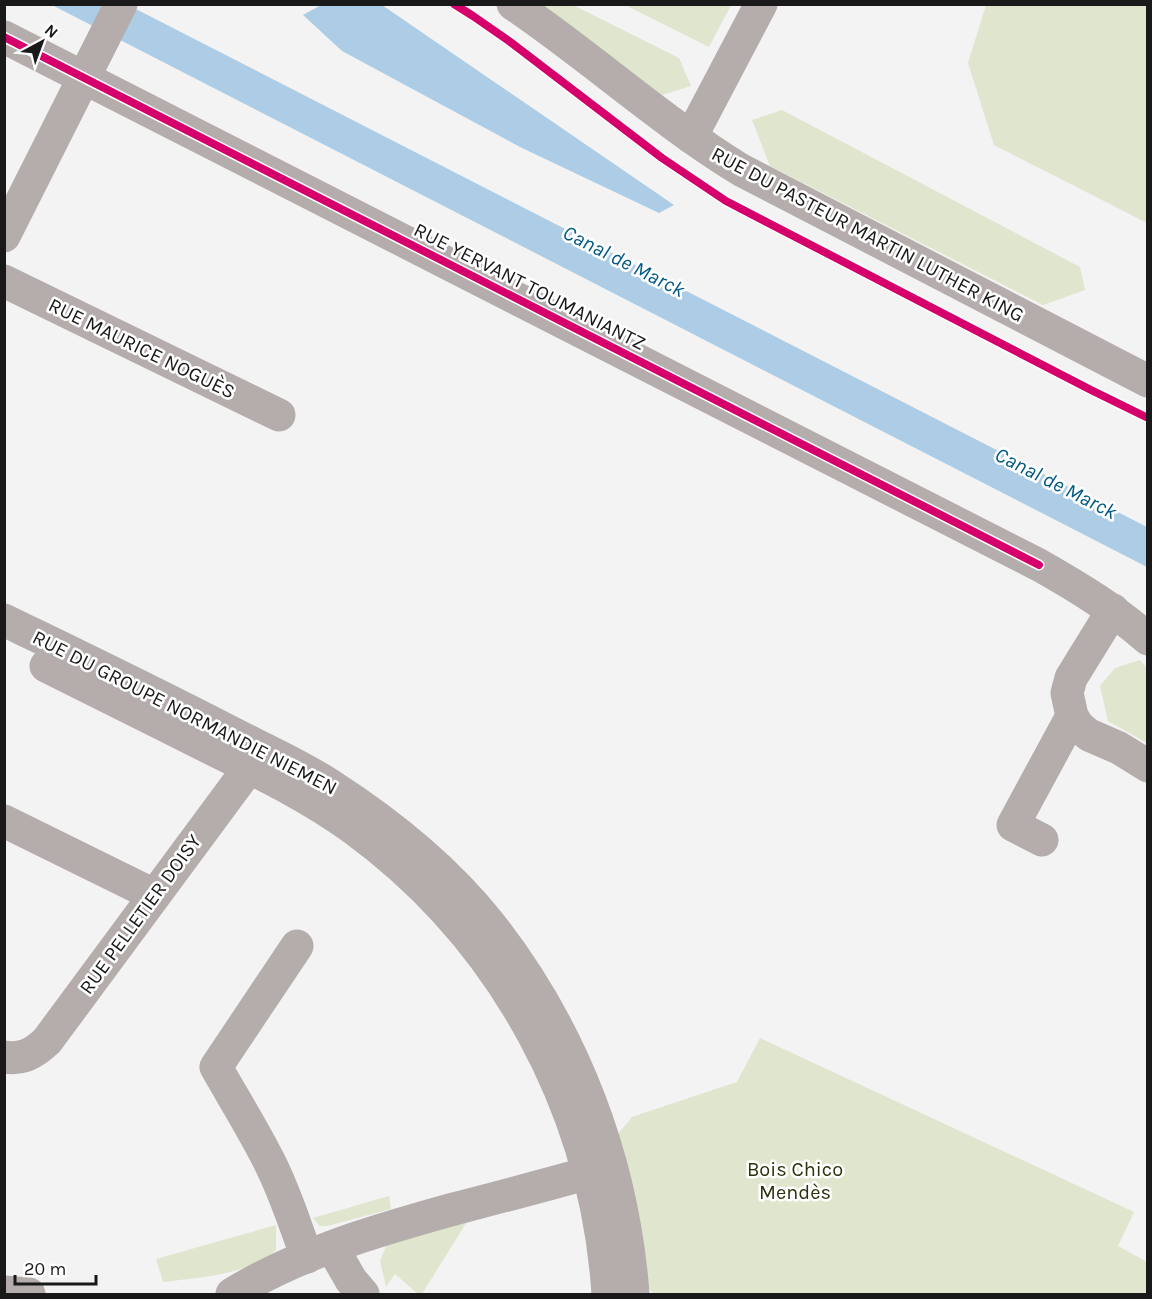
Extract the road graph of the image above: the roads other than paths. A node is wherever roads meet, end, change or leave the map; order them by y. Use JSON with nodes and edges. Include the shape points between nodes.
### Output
{"nodes":[{"id":1,"x":121,"y":4,"type":"edge"},
{"id":2,"x":513,"y":4,"type":"edge"},
{"id":3,"x":761,"y":4,"type":"edge"},
{"id":4,"x":4,"y":37,"type":"edge"},
{"id":5,"x":84,"y":78,"type":"junction"},
{"id":6,"x":691,"y":137,"type":"junction"},
{"id":7,"x":4,"y":236,"type":"edge"},
{"id":8,"x":4,"y":281,"type":"edge"},
{"id":9,"x":1148,"y":381,"type":"edge"},
{"id":10,"x":279,"y":416,"type":"dead end"},
{"id":11,"x":1113,"y":610,"type":"junction"},
{"id":12,"x":4,"y":620,"type":"edge"},
{"id":13,"x":1148,"y":639,"type":"edge"},
{"id":14,"x":4,"y":645,"type":"edge"},
{"id":15,"x":1072,"y":716,"type":"junction"},
{"id":16,"x":255,"y":758,"type":"junction"},
{"id":17,"x":1148,"y":766,"type":"edge"},
{"id":18,"x":4,"y":821,"type":"edge"},
{"id":19,"x":1042,"y":840,"type":"dead end"},
{"id":20,"x":154,"y":895,"type":"junction"},
{"id":21,"x":297,"y":946,"type":"dead end"},
{"id":22,"x":4,"y":1058,"type":"edge"},
{"id":23,"x":600,"y":1170,"type":"junction"},
{"id":24,"x":319,"y":1252,"type":"junction"},
{"id":25,"x":4,"y":1292,"type":"edge"},
{"id":26,"x":29,"y":1294,"type":"edge"},
{"id":27,"x":232,"y":1294,"type":"edge"},
{"id":28,"x":363,"y":1294,"type":"edge"},
{"id":29,"x":608,"y":1294,"type":"edge"},
{"id":30,"x":633,"y":1294,"type":"edge"}],
"edges":[{"from":1,"to":5,"type":"street"},
{"from":2,"to":6,"type":"street","name":"RUE DU PASTEUR MARTIN LUTHER KING"},
{"from":3,"to":6,"type":"street"},
{"from":4,"to":5,"type":"street","name":"RUE YERVANT TOUMANIANTZ"},
{"from":5,"to":7,"type":"street"},
{"from":5,"to":11,"type":"street","name":"RUE YERVANT TOUMANIANTZ","via":[[1019,554]]},
{"from":6,"to":9,"type":"street","name":"RUE DU PASTEUR MARTIN LUTHER KING","via":[[777,190]]},
{"from":8,"to":10,"type":"street","name":"RUE MAURICE NOGUÈS"},
{"from":11,"to":13,"type":"street","name":"RUE YERVANT TOUMANIANTZ"},
{"from":11,"to":15,"type":"street","via":[[1071,678],[1067,693]]},
{"from":12,"to":16,"type":"street","name":"RUE DU GROUPE NORMANDIE NIEMEN","via":[[175,703]]},
{"from":14,"to":16,"type":"street","name":"RUE DU GROUPE NORMANDIE NIEMEN"},
{"from":15,"to":17,"type":"street","via":[[1089,735]]},
{"from":15,"to":19,"type":"street","via":[[1013,825]]},
{"from":16,"to":20,"type":"street","name":"RUE PELLETIER DOISY"},
{"from":16,"to":23,"type":"street","name":"RUE DU GROUPE NORMANDIE NIEMEN","via":[[328,784],[379,818],[443,874],[488,922],[528,979],[564,1042],[592,1103]]},
{"from":18,"to":20,"type":"street"},
{"from":20,"to":22,"type":"street","name":"RUE PELLETIER DOISY","via":[[47,1041],[26,1057]]},
{"from":21,"to":24,"type":"street","via":[[216,1067]]},
{"from":23,"to":24,"type":"street","via":[[383,1228]]},
{"from":23,"to":29,"type":"street","name":"RUE DU GROUPE NORMANDIE NIEMEN","via":[[600,1226]]},
{"from":23,"to":30,"type":"street","name":"RUE DU GROUPE NORMANDIE NIEMEN","via":[[620,1203]]},
{"from":24,"to":27,"type":"street"},
{"from":24,"to":28,"type":"street"},
{"from":25,"to":26,"type":"street"}]}
